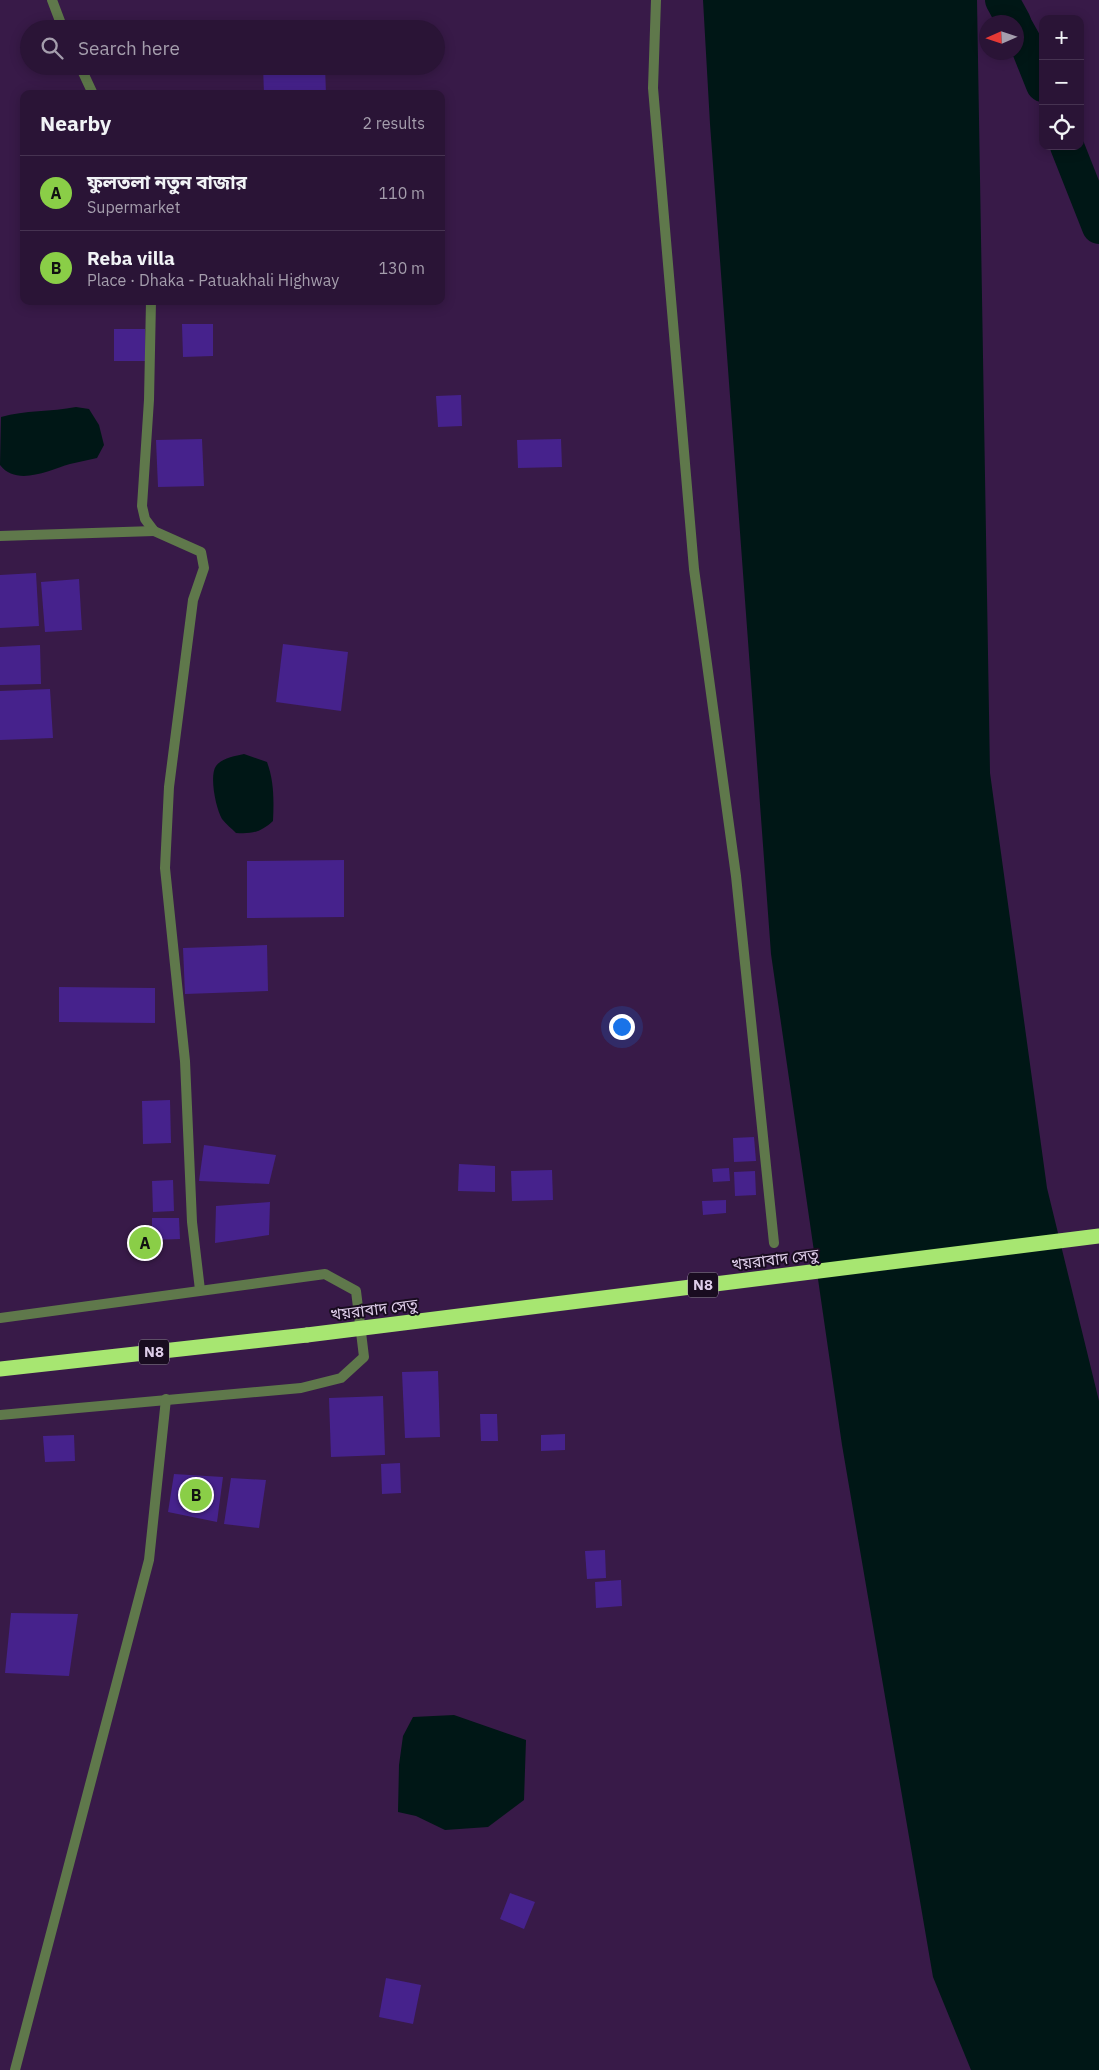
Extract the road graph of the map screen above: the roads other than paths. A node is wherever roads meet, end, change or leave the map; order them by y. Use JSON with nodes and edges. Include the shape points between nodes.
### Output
{"nodes":[{"id":1,"x":52,"y":0,"type":"edge"},
{"id":2,"x":656,"y":0,"type":"edge"},
{"id":3,"x":60,"y":20,"type":"edge"},
{"id":4,"x":84,"y":75,"type":"edge"},
{"id":5,"x":91,"y":90,"type":"edge"},
{"id":6,"x":151,"y":305,"type":"edge"},
{"id":7,"x":154,"y":531,"type":"junction"},
{"id":8,"x":0,"y":536,"type":"edge"},
{"id":9,"x":1099,"y":1236,"type":"edge"},
{"id":10,"x":774,"y":1244,"type":"dead end"},
{"id":11,"x":200,"y":1290,"type":"junction"},
{"id":12,"x":0,"y":1318,"type":"edge"},
{"id":13,"x":0,"y":1370,"type":"edge"},
{"id":14,"x":166,"y":1399,"type":"junction"},
{"id":15,"x":0,"y":1415,"type":"edge"},
{"id":16,"x":15,"y":2070,"type":"edge"}],
"edges":[{"from":1,"to":3,"type":"street"},
{"from":2,"to":10,"type":"street","via":[[653,88],[694,569],[736,876]]},
{"from":4,"to":5,"type":"street"},
{"from":6,"to":7,"type":"street","via":[[142,506],[145,519]]},
{"from":7,"to":8,"type":"street"},
{"from":7,"to":11,"type":"street","via":[[201,552],[204,568],[192,600],[170,787],[165,868],[185,1061],[192,1222]]},
{"from":9,"to":13,"type":"highway","name":"খয়রাবাদ সেতু","number":"N8","bridge":true,"via":[[308,1335]]},
{"from":11,"to":12,"type":"street"},
{"from":11,"to":14,"type":"street","via":[[325,1274],[356,1291],[364,1357],[341,1378],[301,1388]]},
{"from":14,"to":15,"type":"street"},
{"from":14,"to":16,"type":"street","via":[[149,1560]]}]}
